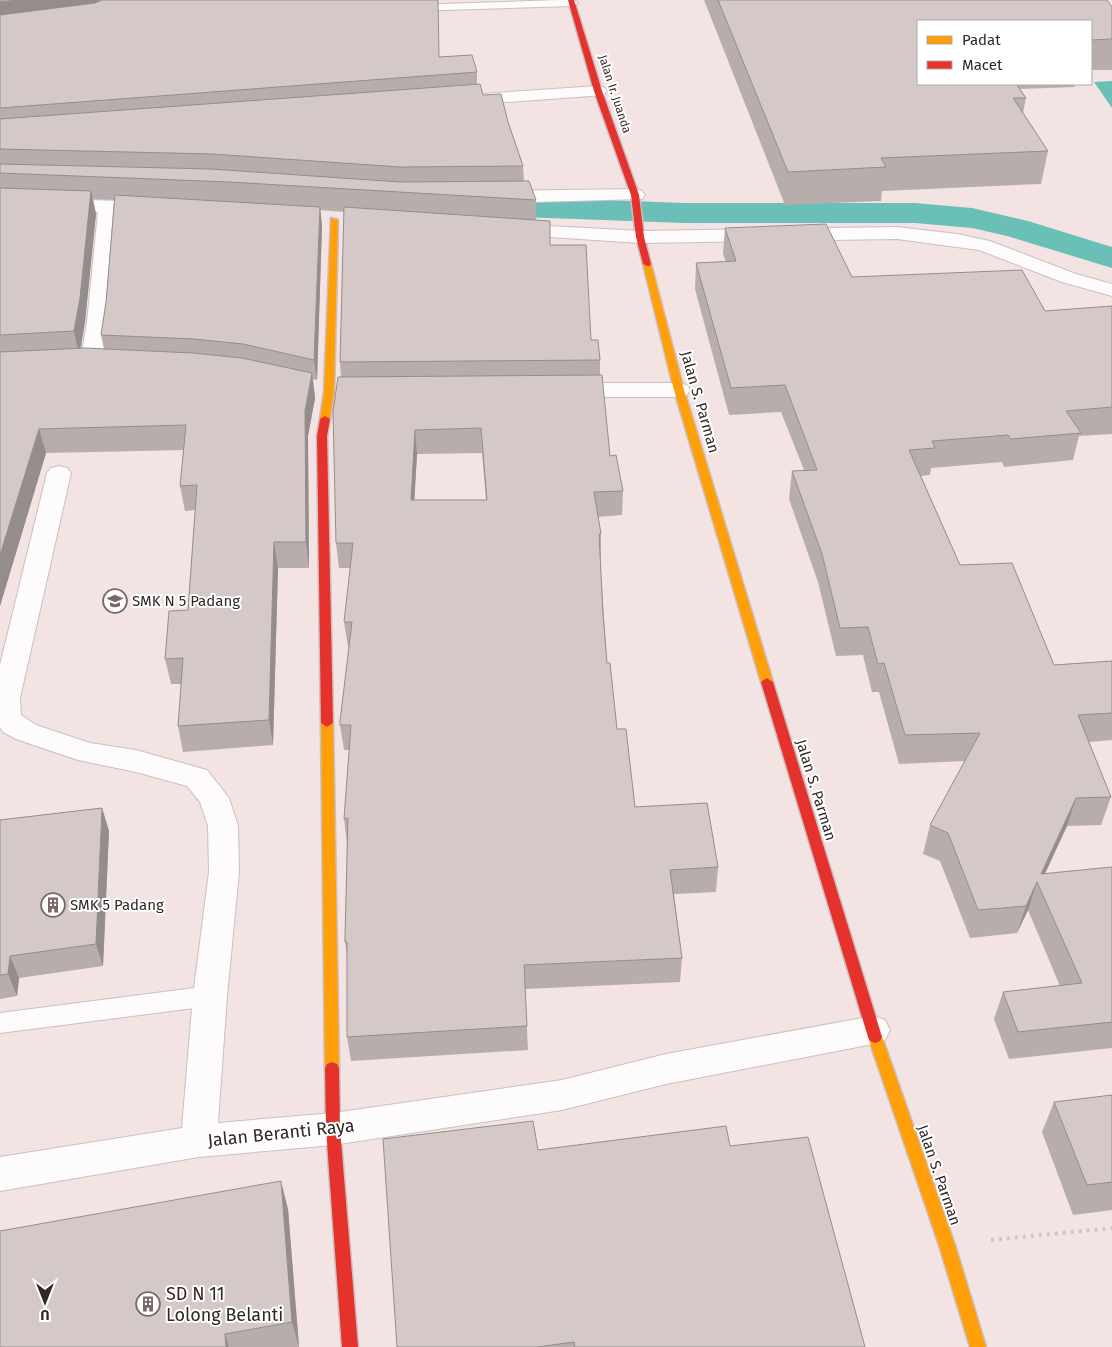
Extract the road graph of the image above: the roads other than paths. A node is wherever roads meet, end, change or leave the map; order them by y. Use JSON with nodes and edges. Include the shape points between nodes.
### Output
{"nodes":[{"id":1,"x":572,"y":1,"type":"edge"},
{"id":2,"x":488,"y":3,"type":"edge"},
{"id":3,"x":404,"y":8,"type":"edge"},
{"id":4,"x":598,"y":91,"type":"junction"},
{"id":5,"x":445,"y":102,"type":"edge"},
{"id":6,"x":482,"y":197,"type":"edge"},
{"id":7,"x":636,"y":200,"type":"junction"},
{"id":8,"x":0,"y":203,"type":"edge"},
{"id":9,"x":108,"y":206,"type":"junction"},
{"id":10,"x":172,"y":209,"type":"edge"},
{"id":11,"x":324,"y":220,"type":"joint"},
{"id":12,"x":354,"y":222,"type":"edge"},
{"id":13,"x":492,"y":229,"type":"edge"},
{"id":14,"x":640,"y":232,"type":"junction"},
{"id":15,"x":1112,"y":290,"type":"edge"},
{"id":16,"x":91,"y":363,"type":"edge"},
{"id":17,"x":679,"y":390,"type":"junction"},
{"id":18,"x":543,"y":391,"type":"edge"},
{"id":19,"x":59,"y":473,"type":"dead end"},
{"id":20,"x":210,"y":996,"type":"junction"},
{"id":21,"x":0,"y":1023,"type":"edge"},
{"id":22,"x":873,"y":1030,"type":"junction"},
{"id":23,"x":332,"y":1129,"type":"junction"},
{"id":24,"x":199,"y":1141,"type":"junction"},
{"id":25,"x":0,"y":1174,"type":"edge"},
{"id":26,"x":350,"y":1347,"type":"edge"},
{"id":27,"x":978,"y":1347,"type":"edge"}],
"edges":[{"from":1,"to":2,"type":"lane"},
{"from":1,"to":4,"type":"main road","name":"Jalan Ir. Juanda"},
{"from":2,"to":3,"type":"lane"},
{"from":4,"to":5,"type":"street"},
{"from":4,"to":7,"type":"main road","name":"Jalan Ir. Juanda"},
{"from":6,"to":7,"type":"street"},
{"from":7,"to":14,"type":"main road","name":"Jalan Ir. Juanda"},
{"from":8,"to":9,"type":"street"},
{"from":9,"to":10,"type":"street"},
{"from":9,"to":16,"type":"street","via":[[98,322]]},
{"from":11,"to":12,"type":"street"},
{"from":11,"to":23,"type":"main road","via":[[329,390],[322,436]]},
{"from":13,"to":14,"type":"street"},
{"from":14,"to":15,"type":"street","via":[[897,233],[930,236],[983,245],[1069,278]]},
{"from":14,"to":17,"type":"main road","name":"Jalan S. Parman"},
{"from":17,"to":18,"type":"street"},
{"from":17,"to":22,"type":"main road","name":"Jalan S. Parman"},
{"from":19,"to":20,"type":"street","via":[[6,698],[7,715],[13,725],[56,744],[197,778],[214,798],[223,826],[224,872]]},
{"from":20,"to":21,"type":"lane"},
{"from":20,"to":24,"type":"street"},
{"from":22,"to":23,"type":"street","name":"Jalan Beranti Raya","via":[[666,1069],[562,1095]]},
{"from":22,"to":27,"type":"main road","name":"Jalan S. Parman","via":[[947,1245]]},
{"from":23,"to":24,"type":"street","name":"Jalan Beranti Raya"},
{"from":23,"to":26,"type":"main road"},
{"from":24,"to":25,"type":"street","name":"Jalan Beranti Raya"}]}
